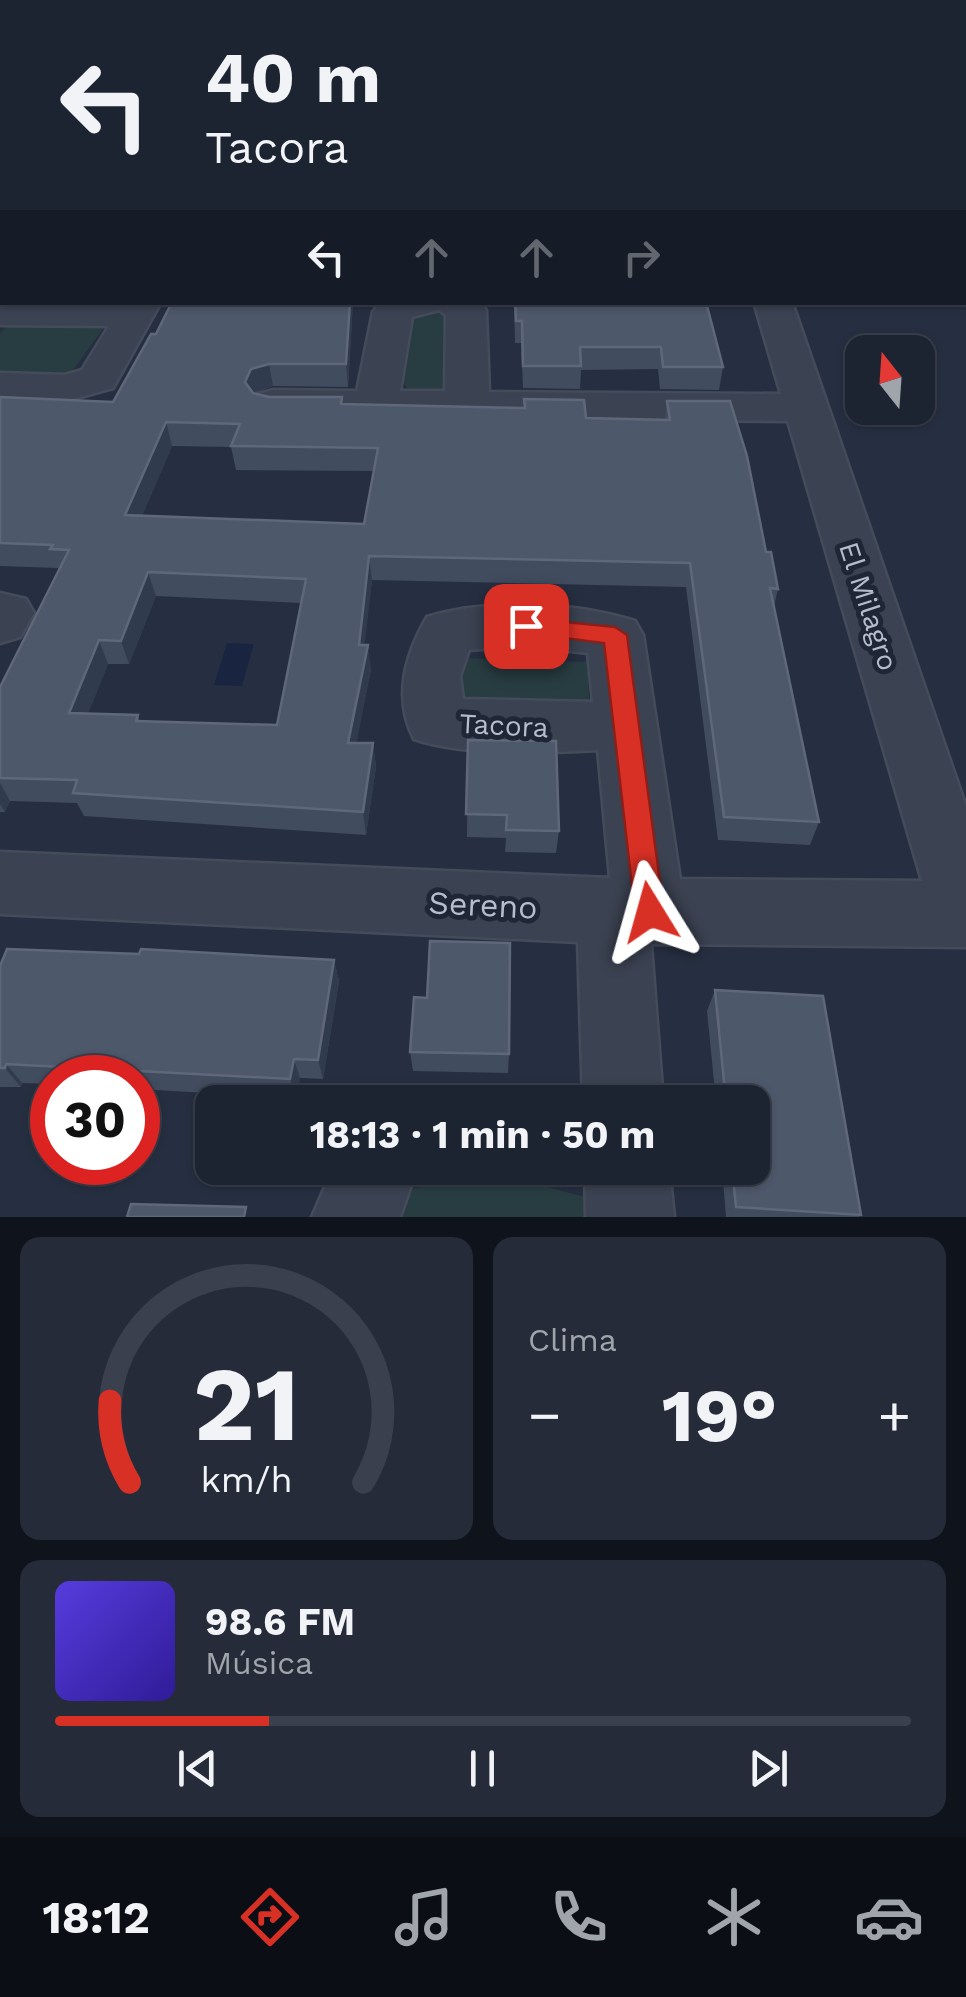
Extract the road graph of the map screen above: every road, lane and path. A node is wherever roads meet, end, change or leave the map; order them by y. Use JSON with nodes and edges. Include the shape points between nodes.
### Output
{"nodes":[{"id":1,"x":404,"y":305,"type":"edge"},
{"id":2,"x":457,"y":305,"type":"edge"},
{"id":3,"x":774,"y":305,"type":"edge"},
{"id":4,"x":138,"y":308,"type":"edge"},
{"id":5,"x":0,"y":313,"type":"edge"},
{"id":6,"x":0,"y":386,"type":"edge"},
{"id":7,"x":467,"y":402,"type":"junction"},
{"id":8,"x":274,"y":404,"type":"edge"},
{"id":9,"x":376,"y":404,"type":"junction"},
{"id":10,"x":805,"y":408,"type":"junction"},
{"id":11,"x":0,"y":612,"type":"edge"},
{"id":12,"x":0,"y":623,"type":"edge"},
{"id":13,"x":624,"y":724,"type":"dead end"},
{"id":14,"x":0,"y":883,"type":"edge"},
{"id":15,"x":631,"y":912,"type":"junction"},
{"id":16,"x":966,"y":912,"type":"edge"},
{"id":17,"x":624,"y":1085,"type":"edge"},
{"id":18,"x":369,"y":1185,"type":"edge"},
{"id":19,"x":628,"y":1185,"type":"edge"},
{"id":20,"x":356,"y":1217,"type":"edge"},
{"id":21,"x":630,"y":1217,"type":"edge"}],
"edges":[{"from":1,"to":9,"type":"street","via":[[394,312]]},
{"from":2,"to":7,"type":"street","via":[[466,310]]},
{"from":3,"to":10,"type":"street","name":"El Milagro"},
{"from":4,"to":5,"type":"street"},
{"from":4,"to":6,"type":"street","via":[[98,378],[66,388]]},
{"from":7,"to":9,"type":"street"},
{"from":7,"to":10,"type":"street"},
{"from":8,"to":9,"type":"street"},
{"from":10,"to":16,"type":"street","name":"El Milagro"},
{"from":11,"to":12,"type":"street","via":[[6,613]]},
{"from":13,"to":15,"type":"street"},
{"from":14,"to":15,"type":"street","name":"Sereno"},
{"from":15,"to":16,"type":"street","name":"Sereno"},
{"from":15,"to":17,"type":"street"},
{"from":18,"to":20,"type":"street"},
{"from":19,"to":21,"type":"street"}]}
